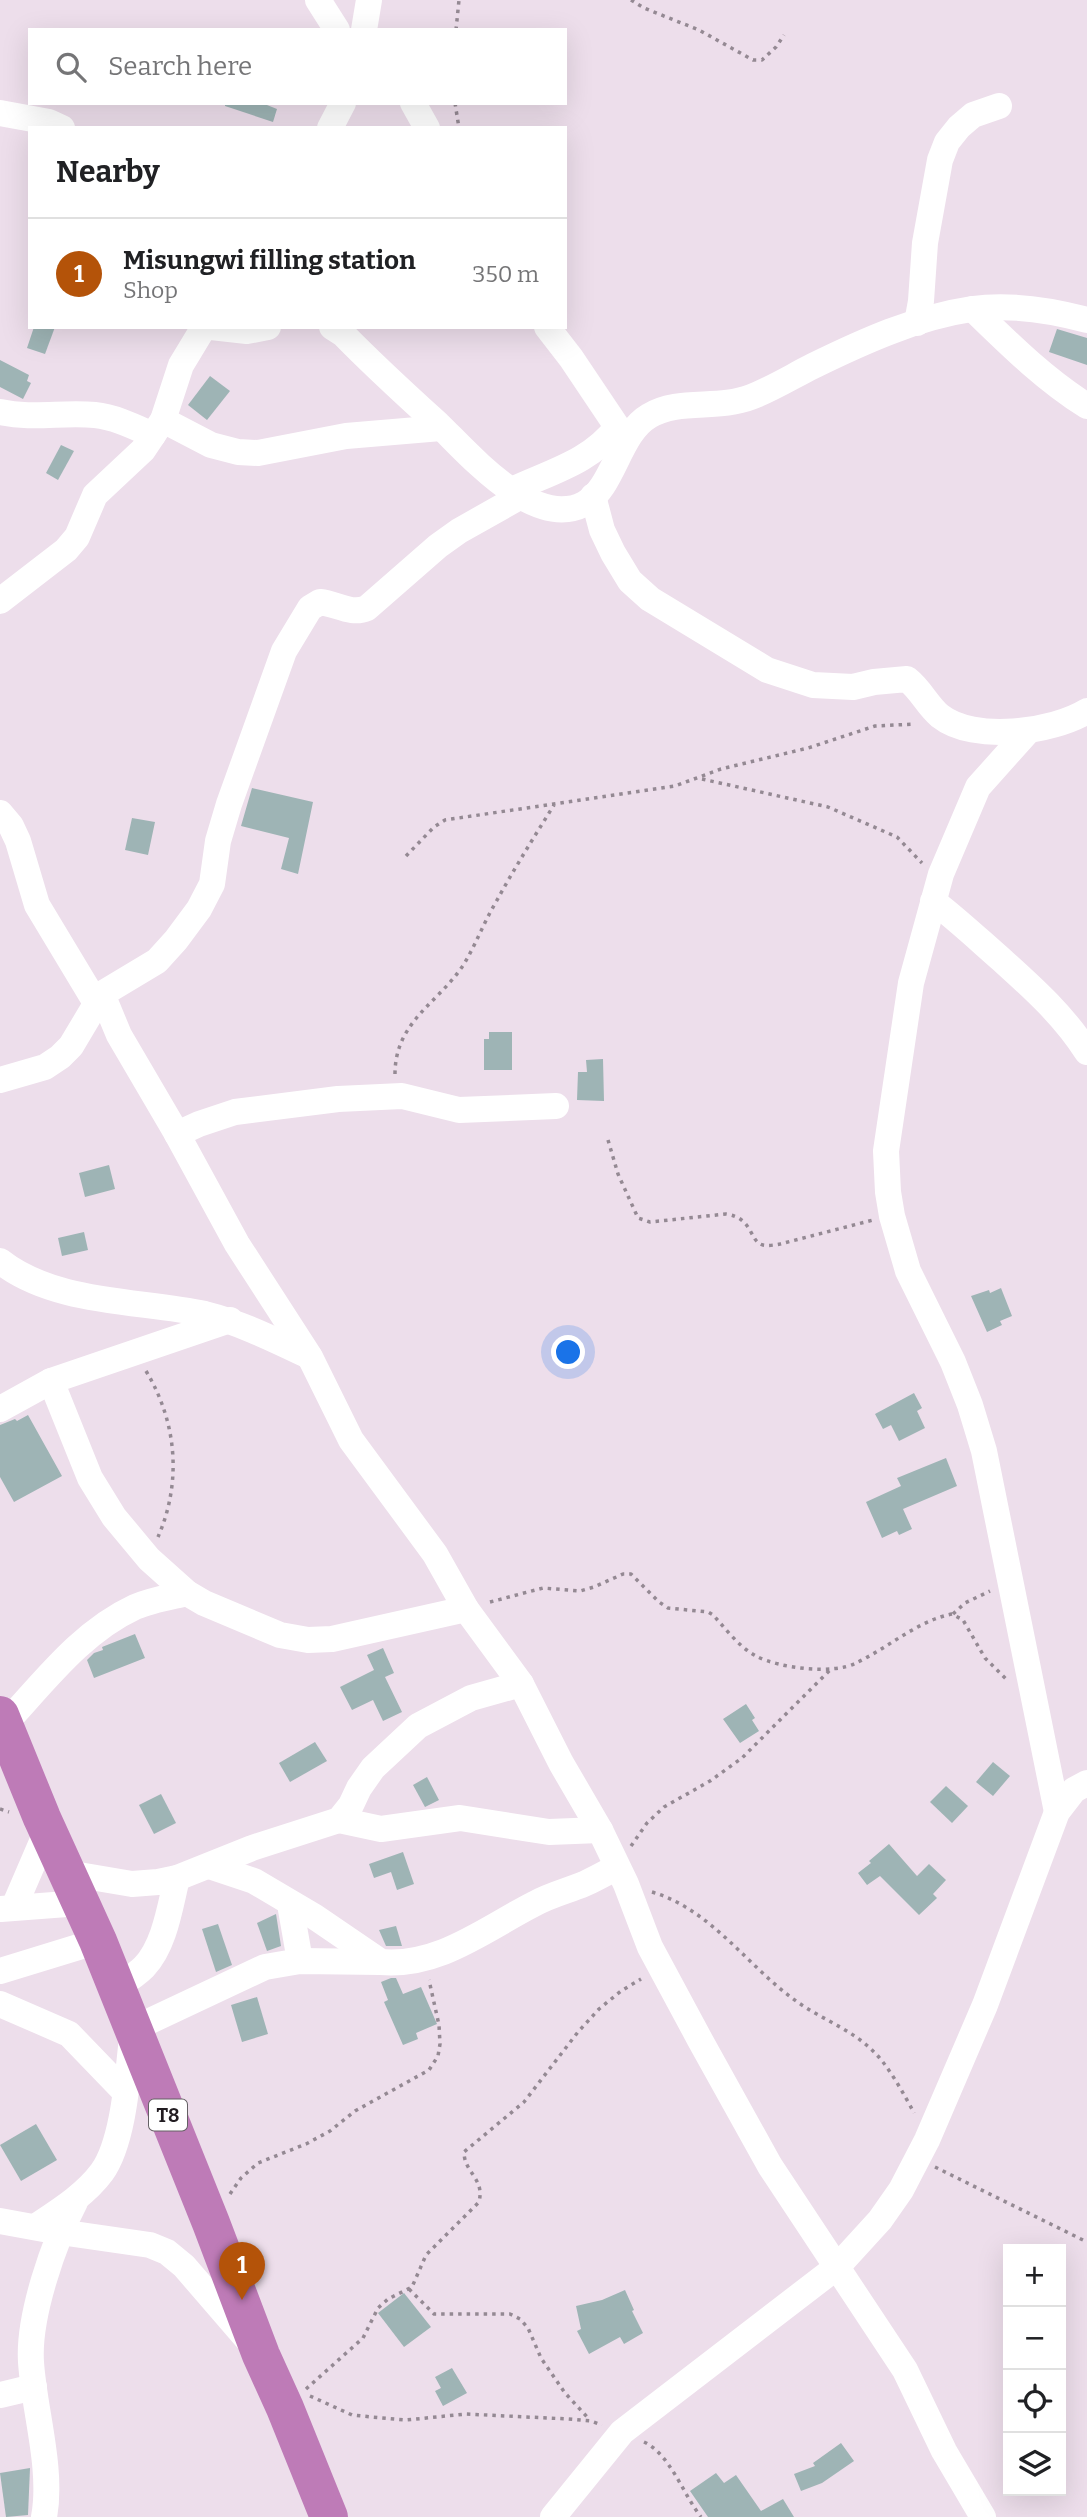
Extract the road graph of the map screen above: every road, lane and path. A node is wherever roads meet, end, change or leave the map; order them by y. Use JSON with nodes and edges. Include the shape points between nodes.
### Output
{"nodes":[{"id":1,"x":318,"y":0,"type":"edge"},
{"id":2,"x":369,"y":0,"type":"edge"},
{"id":3,"x":458,"y":0,"type":"edge"},
{"id":4,"x":631,"y":0,"type":"edge"},
{"id":5,"x":336,"y":28,"type":"edge"},
{"id":6,"x":364,"y":28,"type":"edge"},
{"id":7,"x":456,"y":28,"type":"edge"},
{"id":8,"x":784,"y":35,"type":"dead end"},
{"id":9,"x":342,"y":105,"type":"edge"},
{"id":10,"x":414,"y":105,"type":"edge"},
{"id":11,"x":455,"y":105,"type":"edge"},
{"id":12,"x":999,"y":106,"type":"dead end"},
{"id":13,"x":0,"y":113,"type":"edge"},
{"id":14,"x":58,"y":126,"type":"edge"},
{"id":15,"x":331,"y":126,"type":"edge"},
{"id":16,"x":426,"y":126,"type":"edge"},
{"id":17,"x":459,"y":126,"type":"edge"},
{"id":18,"x":973,"y":309,"type":"junction"},
{"id":19,"x":1087,"y":320,"type":"edge"},
{"id":20,"x":917,"y":323,"type":"junction"},
{"id":21,"x":202,"y":329,"type":"edge"},
{"id":22,"x":258,"y":329,"type":"edge"},
{"id":23,"x":335,"y":329,"type":"edge"},
{"id":24,"x":548,"y":329,"type":"edge"},
{"id":25,"x":1087,"y":406,"type":"edge"},
{"id":26,"x":0,"y":412,"type":"edge"},
{"id":27,"x":158,"y":427,"type":"junction"},
{"id":28,"x":441,"y":428,"type":"junction"},
{"id":29,"x":622,"y":433,"type":"junction"},
{"id":30,"x":517,"y":493,"type":"junction"},
{"id":31,"x":593,"y":496,"type":"junction"},
{"id":32,"x":0,"y":601,"type":"edge"},
{"id":33,"x":1087,"y":711,"type":"edge"},
{"id":34,"x":949,"y":720,"type":"junction"},
{"id":35,"x":1029,"y":730,"type":"junction"},
{"id":36,"x":700,"y":778,"type":"junction"},
{"id":37,"x":554,"y":805,"type":"junction"},
{"id":38,"x":0,"y":813,"type":"edge"},
{"id":39,"x":405,"y":856,"type":"dead end"},
{"id":40,"x":936,"y":892,"type":"junction"},
{"id":41,"x":99,"y":998,"type":"junction"},
{"id":42,"x":1087,"y":1052,"type":"edge"},
{"id":43,"x":0,"y":1080,"type":"edge"},
{"id":44,"x":394,"y":1096,"type":"junction"},
{"id":45,"x":556,"y":1106,"type":"dead end"},
{"id":46,"x":177,"y":1134,"type":"junction"},
{"id":47,"x":608,"y":1140,"type":"dead end"},
{"id":48,"x":892,"y":1216,"type":"junction"},
{"id":49,"x":0,"y":1261,"type":"edge"},
{"id":50,"x":230,"y":1320,"type":"junction"},
{"id":51,"x":135,"y":1352,"type":"junction"},
{"id":52,"x":310,"y":1357,"type":"junction"},
{"id":53,"x":51,"y":1381,"type":"junction"},
{"id":54,"x":0,"y":1409,"type":"edge"},
{"id":55,"x":149,"y":1559,"type":"junction"},
{"id":56,"x":1009,"y":1584,"type":"junction"},
{"id":57,"x":187,"y":1593,"type":"junction"},
{"id":58,"x":466,"y":1609,"type":"junction"},
{"id":59,"x":953,"y":1614,"type":"junction"},
{"id":60,"x":832,"y":1668,"type":"junction"},
{"id":61,"x":521,"y":1684,"type":"junction"},
{"id":62,"x":1033,"y":1692,"type":"junction"},
{"id":63,"x":2,"y":1720,"type":"edge"},
{"id":64,"x":1087,"y":1783,"type":"edge"},
{"id":65,"x":1057,"y":1812,"type":"junction"},
{"id":66,"x":339,"y":1820,"type":"junction"},
{"id":67,"x":48,"y":1828,"type":"junction"},
{"id":68,"x":600,"y":1830,"type":"junction"},
{"id":69,"x":209,"y":1866,"type":"junction"},
{"id":70,"x":622,"y":1876,"type":"junction"},
{"id":71,"x":177,"y":1878,"type":"junction"},
{"id":72,"x":73,"y":1888,"type":"junction"},
{"id":73,"x":290,"y":1904,"type":"junction"},
{"id":74,"x":7,"y":1908,"type":"edge"},
{"id":75,"x":98,"y":1941,"type":"junction"},
{"id":76,"x":425,"y":1957,"type":"junction"},
{"id":77,"x":300,"y":1961,"type":"junction"},
{"id":78,"x":381,"y":1962,"type":"junction"},
{"id":79,"x":662,"y":1968,"type":"junction"},
{"id":80,"x":0,"y":1970,"type":"edge"},
{"id":81,"x":117,"y":1988,"type":"junction"},
{"id":82,"x":0,"y":2004,"type":"edge"},
{"id":83,"x":133,"y":2029,"type":"junction"},
{"id":84,"x":124,"y":2091,"type":"junction"},
{"id":85,"x":923,"y":2149,"type":"junction"},
{"id":86,"x":0,"y":2221,"type":"edge"},
{"id":87,"x":211,"y":2223,"type":"junction"},
{"id":88,"x":47,"y":2230,"type":"junction"},
{"id":89,"x":1087,"y":2242,"type":"edge"},
{"id":90,"x":838,"y":2266,"type":"junction"},
{"id":91,"x":409,"y":2289,"type":"junction"},
{"id":92,"x":261,"y":2356,"type":"junction"},
{"id":93,"x":34,"y":2387,"type":"junction"},
{"id":94,"x":0,"y":2395,"type":"edge"},
{"id":95,"x":591,"y":2421,"type":"junction"},
{"id":96,"x":622,"y":2432,"type":"junction"},
{"id":97,"x":44,"y":2517,"type":"edge"},
{"id":98,"x":329,"y":2517,"type":"edge"},
{"id":99,"x":553,"y":2517,"type":"edge"},
{"id":100,"x":701,"y":2517,"type":"edge"},
{"id":101,"x":983,"y":2517,"type":"edge"}],
"edges":[{"from":1,"to":5,"type":"street"},
{"from":2,"to":6,"type":"street"},
{"from":3,"to":7,"type":"path"},
{"from":4,"to":8,"type":"path","via":[[752,60],[762,60]]},
{"from":9,"to":15,"type":"street"},
{"from":10,"to":16,"type":"street"},
{"from":11,"to":17,"type":"path"},
{"from":12,"to":20,"type":"street","via":[[973,115],[959,127],[940,160]]},
{"from":13,"to":14,"type":"street"},
{"from":18,"to":19,"type":"street","via":[[1041,310]]},
{"from":18,"to":20,"type":"street"},
{"from":18,"to":25,"type":"street","via":[[1057,387]]},
{"from":20,"to":29,"type":"street","via":[[752,396],[729,403],[671,407]]},
{"from":21,"to":22,"type":"street"},
{"from":21,"to":27,"type":"street","via":[[181,365]]},
{"from":23,"to":28,"type":"street"},
{"from":24,"to":29,"type":"street"},
{"from":26,"to":27,"type":"street","via":[[100,416]]},
{"from":27,"to":28,"type":"street","via":[[211,445],[258,453],[346,436]]},
{"from":27,"to":32,"type":"street","via":[[143,450],[95,495],[66,550]]},
{"from":28,"to":30,"type":"street","via":[[491,477]]},
{"from":29,"to":30,"type":"street"},
{"from":29,"to":31,"type":"street","via":[[609,474]]},
{"from":30,"to":31,"type":"street","via":[[548,507],[568,509]]},
{"from":30,"to":41,"type":"street","via":[[438,545],[367,607],[352,611],[320,601],[310,607],[284,651],[229,804],[212,884],[199,909],[157,961]]},
{"from":31,"to":34,"type":"street","via":[[613,553],[630,581],[650,599],[767,670],[802,682],[853,687],[907,679]]},
{"from":33,"to":35,"type":"street"},
{"from":34,"to":35,"type":"street","via":[[986,731]]},
{"from":34,"to":36,"type":"path","via":[[875,726]]},
{"from":35,"to":40,"type":"street","via":[[978,787]]},
{"from":36,"to":37,"type":"path"},
{"from":36,"to":40,"type":"path","via":[[828,807],[897,837],[919,860]]},
{"from":37,"to":39,"type":"path","via":[[444,820]]},
{"from":37,"to":44,"type":"path","via":[[463,966],[401,1039],[395,1056]]},
{"from":38,"to":41,"type":"street","via":[[18,841],[37,905]]},
{"from":40,"to":42,"type":"street","via":[[1038,991]]},
{"from":40,"to":48,"type":"street","via":[[911,983],[887,1141]]},
{"from":41,"to":43,"type":"street","via":[[60,1057],[45,1067]]},
{"from":41,"to":46,"type":"street"},
{"from":44,"to":45,"type":"street","via":[[459,1110]]},
{"from":44,"to":46,"type":"street","via":[[338,1098],[235,1112]]},
{"from":46,"to":52,"type":"street","via":[[237,1244]]},
{"from":47,"to":48,"type":"path","via":[[638,1219],[735,1215],[749,1225],[760,1245],[767,1245]]},
{"from":48,"to":56,"type":"street","via":[[908,1271],[970,1405],[984,1451]]},
{"from":49,"to":50,"type":"street","via":[[35,1281],[67,1291]]},
{"from":50,"to":51,"type":"street"},
{"from":50,"to":52,"type":"street"},
{"from":51,"to":53,"type":"street"},
{"from":51,"to":55,"type":"path","via":[[169,1420],[173,1453],[170,1502]]},
{"from":52,"to":58,"type":"street","via":[[351,1440],[435,1554]]},
{"from":53,"to":54,"type":"street"},
{"from":53,"to":55,"type":"street","via":[[90,1478],[114,1517]]},
{"from":55,"to":57,"type":"street"},
{"from":56,"to":59,"type":"path","via":[[972,1599]]},
{"from":56,"to":62,"type":"street"},
{"from":57,"to":58,"type":"street","via":[[255,1626],[308,1640],[332,1639]]},
{"from":57,"to":63,"type":"street","via":[[137,1606],[103,1625]]},
{"from":58,"to":60,"type":"path","via":[[543,1588],[580,1591],[631,1574],[668,1608],[713,1615],[757,1657],[791,1666]]},
{"from":58,"to":61,"type":"street"},
{"from":59,"to":60,"type":"path","via":[[853,1665]]},
{"from":59,"to":62,"type":"path","via":[[963,1620],[975,1645],[999,1674]]},
{"from":60,"to":70,"type":"path","via":[[742,1758],[664,1807],[647,1823]]},
{"from":61,"to":66,"type":"street","via":[[471,1698],[418,1726],[373,1768]]},
{"from":61,"to":68,"type":"street"},
{"from":62,"to":65,"type":"street"},
{"from":63,"to":67,"type":"highway","number":"T8"},
{"from":64,"to":65,"type":"street","via":[[1074,1790]]},
{"from":65,"to":85,"type":"street","via":[[985,2005]]},
{"from":66,"to":68,"type":"street","via":[[381,1829],[460,1818],[550,1832]]},
{"from":66,"to":69,"type":"street","via":[[252,1847]]},
{"from":67,"to":72,"type":"highway","number":"T8"},
{"from":67,"to":74,"type":"street"},
{"from":68,"to":70,"type":"street"},
{"from":69,"to":71,"type":"street"},
{"from":69,"to":73,"type":"street","via":[[254,1881]]},
{"from":70,"to":76,"type":"street","via":[[552,1895],[473,1940]]},
{"from":70,"to":79,"type":"street"},
{"from":70,"to":85,"type":"path","via":[[722,1932],[796,2001],[862,2041],[896,2084]]},
{"from":71,"to":72,"type":"street"},
{"from":71,"to":81,"type":"street","via":[[153,1953],[144,1968]]},
{"from":72,"to":74,"type":"street"},
{"from":72,"to":75,"type":"highway","number":"T8"},
{"from":73,"to":77,"type":"street"},
{"from":73,"to":78,"type":"street"},
{"from":75,"to":80,"type":"street"},
{"from":75,"to":81,"type":"highway","number":"T8"},
{"from":76,"to":78,"type":"street"},
{"from":76,"to":87,"type":"path","via":[[440,2044],[429,2070],[355,2110],[330,2131],[258,2163],[241,2178]]},
{"from":77,"to":78,"type":"street"},
{"from":77,"to":83,"type":"street","via":[[265,1966]]},
{"from":79,"to":90,"type":"street","via":[[771,2166]]},
{"from":79,"to":91,"type":"path","via":[[600,2009],[524,2102],[464,2152],[482,2192],[479,2202],[426,2255]]},
{"from":81,"to":83,"type":"highway","number":"T8"},
{"from":82,"to":84,"type":"street","via":[[69,2034]]},
{"from":83,"to":84,"type":"street"},
{"from":83,"to":87,"type":"highway","number":"T8"},
{"from":84,"to":88,"type":"street","via":[[114,2144],[103,2170]]},
{"from":85,"to":89,"type":"path"},
{"from":85,"to":90,"type":"street","via":[[880,2220]]},
{"from":86,"to":88,"type":"street"},
{"from":87,"to":92,"type":"highway","number":"T8"},
{"from":88,"to":92,"type":"street","via":[[150,2245],[167,2252]]},
{"from":88,"to":93,"type":"street","via":[[30,2360]]},
{"from":90,"to":96,"type":"street"},
{"from":90,"to":101,"type":"street","via":[[905,2370],[944,2451]]},
{"from":91,"to":95,"type":"path","via":[[434,2314],[510,2314],[520,2319],[565,2393]]},
{"from":91,"to":95,"type":"path","via":[[388,2299],[363,2338],[302,2392],[352,2415],[406,2420],[466,2414]]},
{"from":92,"to":98,"type":"highway","number":"T8"},
{"from":93,"to":94,"type":"street"},
{"from":93,"to":97,"type":"street","via":[[47,2491]]},
{"from":95,"to":96,"type":"path"},
{"from":96,"to":99,"type":"street"},
{"from":96,"to":100,"type":"path","via":[[661,2453]]}]}
